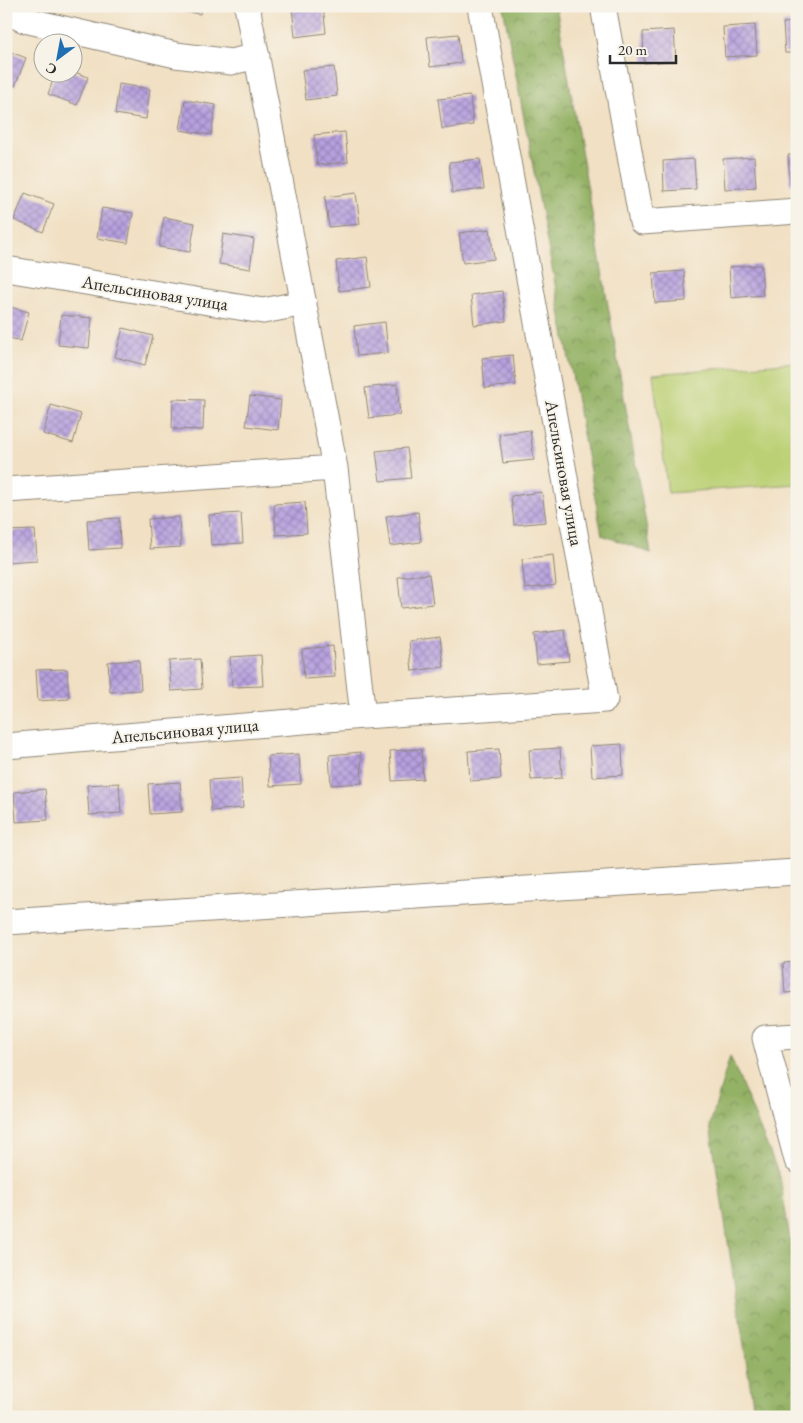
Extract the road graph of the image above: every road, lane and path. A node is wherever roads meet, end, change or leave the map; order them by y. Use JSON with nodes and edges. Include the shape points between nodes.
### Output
{"nodes":[{"id":1,"x":247,"y":6,"type":"edge"},
{"id":2,"x":480,"y":6,"type":"edge"},
{"id":3,"x":603,"y":6,"type":"edge"},
{"id":4,"x":6,"y":12,"type":"edge"},
{"id":5,"x":257,"y":56,"type":"junction"},
{"id":6,"x":797,"y":211,"type":"edge"},
{"id":7,"x":6,"y":268,"type":"edge"},
{"id":8,"x":304,"y":303,"type":"junction"},
{"id":9,"x":335,"y":468,"type":"junction"},
{"id":10,"x":6,"y":490,"type":"edge"},
{"id":11,"x":363,"y":716,"type":"junction"},
{"id":12,"x":6,"y":746,"type":"edge"},
{"id":13,"x":797,"y":872,"type":"edge"},
{"id":14,"x":6,"y":922,"type":"edge"},
{"id":15,"x":797,"y":1036,"type":"edge"},
{"id":16,"x":797,"y":1160,"type":"edge"}],
"edges":[{"from":1,"to":5,"type":"street"},
{"from":2,"to":11,"type":"street","name":"Апельсиновая улица","via":[[606,700]]},
{"from":3,"to":6,"type":"street","via":[[642,222]]},
{"from":4,"to":5,"type":"street","via":[[25,20],[176,55],[231,62]]},
{"from":5,"to":8,"type":"street"},
{"from":7,"to":8,"type":"street","name":"Апельсиновая улица","via":[[263,311]]},
{"from":8,"to":9,"type":"street"},
{"from":9,"to":10,"type":"street"},
{"from":9,"to":11,"type":"street"},
{"from":11,"to":12,"type":"street","name":"Апельсиновая улица"},
{"from":13,"to":14,"type":"street"},
{"from":15,"to":16,"type":"street","via":[[765,1038]]}]}
